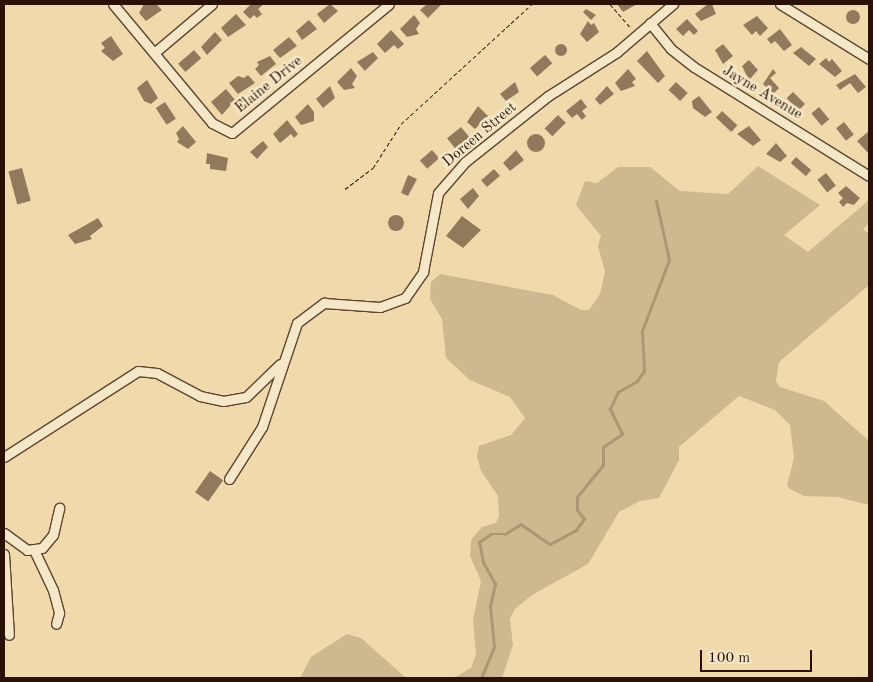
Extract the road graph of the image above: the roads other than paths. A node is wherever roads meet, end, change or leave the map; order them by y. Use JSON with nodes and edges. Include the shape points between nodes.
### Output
{"nodes":[{"id":1,"x":113,"y":4,"type":"edge"},
{"id":2,"x":212,"y":4,"type":"edge"},
{"id":3,"x":389,"y":4,"type":"edge"},
{"id":4,"x":673,"y":4,"type":"edge"},
{"id":5,"x":780,"y":4,"type":"edge"},
{"id":6,"x":650,"y":23,"type":"junction"},
{"id":7,"x":154,"y":53,"type":"junction"},
{"id":8,"x":869,"y":58,"type":"edge"},
{"id":9,"x":869,"y":176,"type":"edge"},
{"id":10,"x":282,"y":362,"type":"junction"},
{"id":11,"x":4,"y":457,"type":"edge"},
{"id":12,"x":229,"y":479,"type":"dead end"},
{"id":13,"x":60,"y":508,"type":"dead end"},
{"id":14,"x":4,"y":533,"type":"edge"},
{"id":15,"x":34,"y":550,"type":"junction"},
{"id":16,"x":4,"y":554,"type":"edge"},
{"id":17,"x":56,"y":624,"type":"dead end"},
{"id":18,"x":8,"y":635,"type":"dead end"}],
"edges":[{"from":1,"to":7,"type":"street"},
{"from":2,"to":7,"type":"street"},
{"from":3,"to":7,"type":"street","name":"Elaine Drive","via":[[232,133],[212,123]]},
{"from":4,"to":6,"type":"street","name":"Doreen Street"},
{"from":5,"to":8,"type":"street"},
{"from":6,"to":9,"type":"street","name":"Jayne Avenue","via":[[671,49],[694,67]]},
{"from":6,"to":10,"type":"street","name":"Doreen Street","via":[[617,52],[548,96],[465,162],[438,193],[424,272],[412,291],[388,306],[335,302],[315,306],[297,323]]},
{"from":10,"to":11,"type":"street","via":[[255,391],[232,400],[212,400],[157,373],[138,371]]},
{"from":10,"to":12,"type":"street","name":"Doreen Street","via":[[262,427]]},
{"from":13,"to":15,"type":"street","via":[[50,539]]},
{"from":14,"to":15,"type":"street"},
{"from":15,"to":17,"type":"street","via":[[53,590],[59,613]]},
{"from":16,"to":18,"type":"street"}]}
